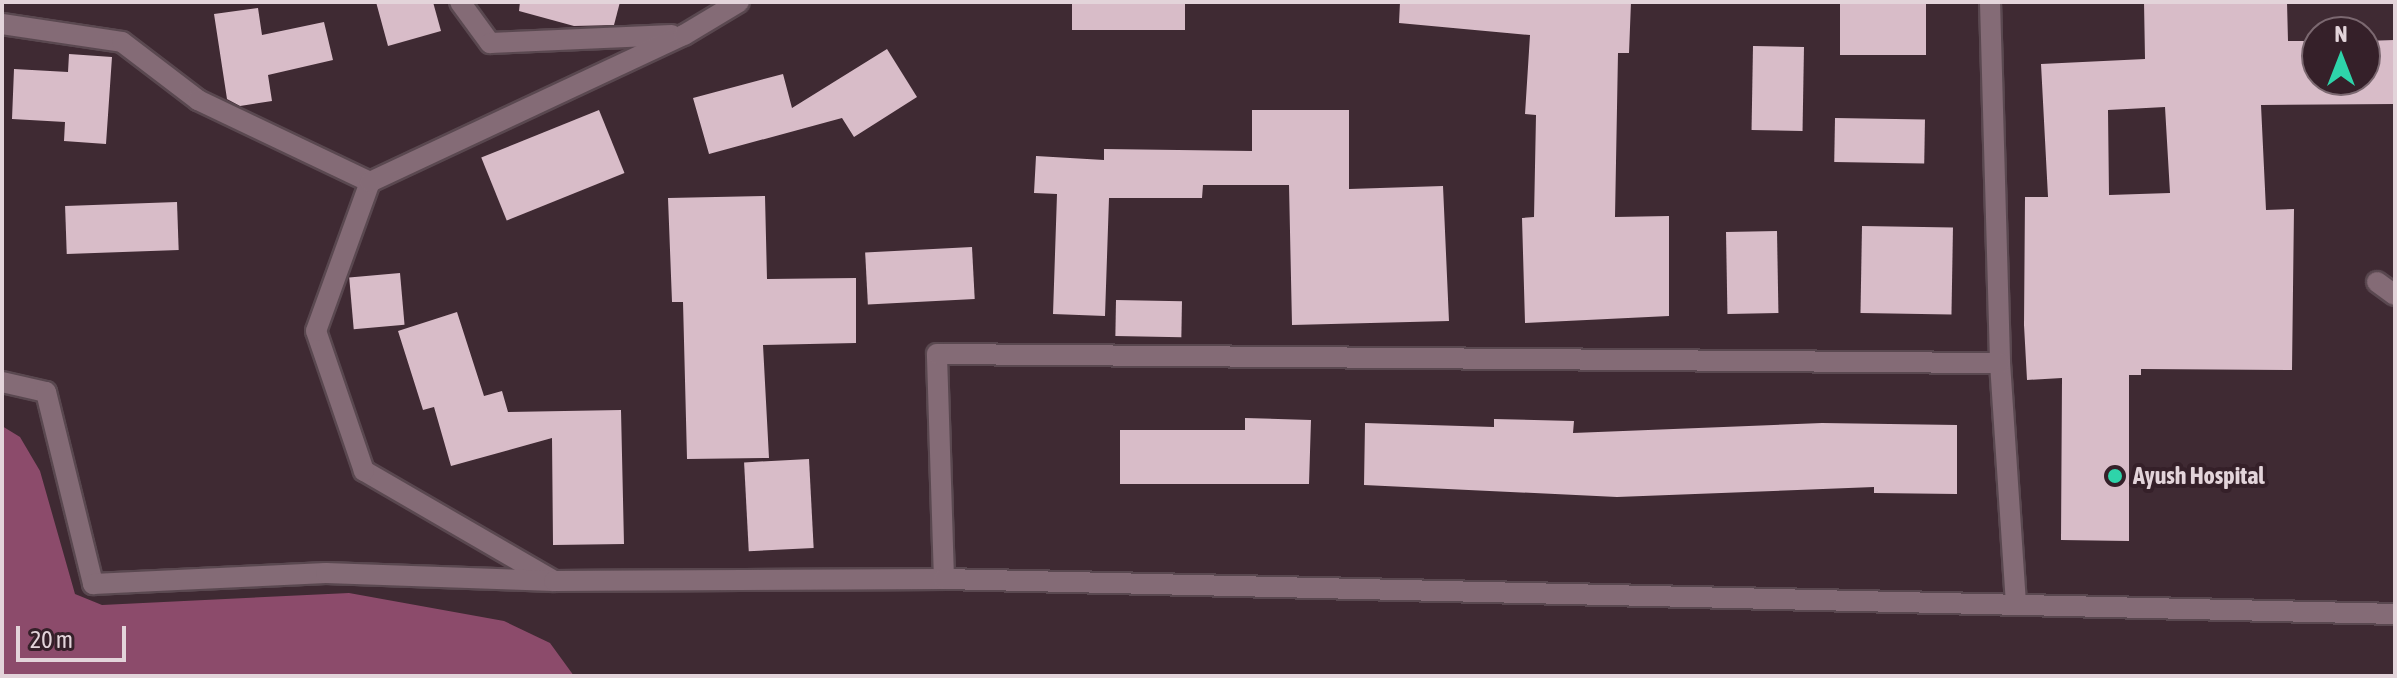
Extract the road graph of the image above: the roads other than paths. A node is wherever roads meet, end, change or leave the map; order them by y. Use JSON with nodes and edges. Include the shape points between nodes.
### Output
{"nodes":[{"id":1,"x":460,"y":2,"type":"edge"},
{"id":2,"x":739,"y":2,"type":"edge"},
{"id":3,"x":1990,"y":2,"type":"edge"},
{"id":4,"x":2,"y":24,"type":"edge"},
{"id":5,"x":684,"y":35,"type":"junction"},
{"id":6,"x":370,"y":182,"type":"junction"},
{"id":7,"x":2377,"y":282,"type":"dead end"},
{"id":8,"x":2395,"y":295,"type":"edge"},
{"id":9,"x":2000,"y":363,"type":"junction"},
{"id":10,"x":2,"y":382,"type":"edge"},
{"id":11,"x":944,"y":579,"type":"junction"},
{"id":12,"x":554,"y":581,"type":"junction"},
{"id":13,"x":2016,"y":603,"type":"junction"},
{"id":14,"x":2395,"y":614,"type":"edge"}],
"edges":[{"from":1,"to":5,"type":"street","via":[[490,43]]},
{"from":2,"to":5,"type":"street"},
{"from":3,"to":9,"type":"street"},
{"from":4,"to":6,"type":"street","via":[[122,42],[198,100]]},
{"from":5,"to":6,"type":"street"},
{"from":6,"to":12,"type":"street","via":[[316,331],[364,471]]},
{"from":7,"to":8,"type":"street"},
{"from":9,"to":11,"type":"street","via":[[937,354]]},
{"from":9,"to":13,"type":"street"},
{"from":10,"to":12,"type":"street","via":[[46,392],[93,584],[326,573]]},
{"from":11,"to":12,"type":"street"},
{"from":11,"to":13,"type":"street"},
{"from":13,"to":14,"type":"street"}]}
